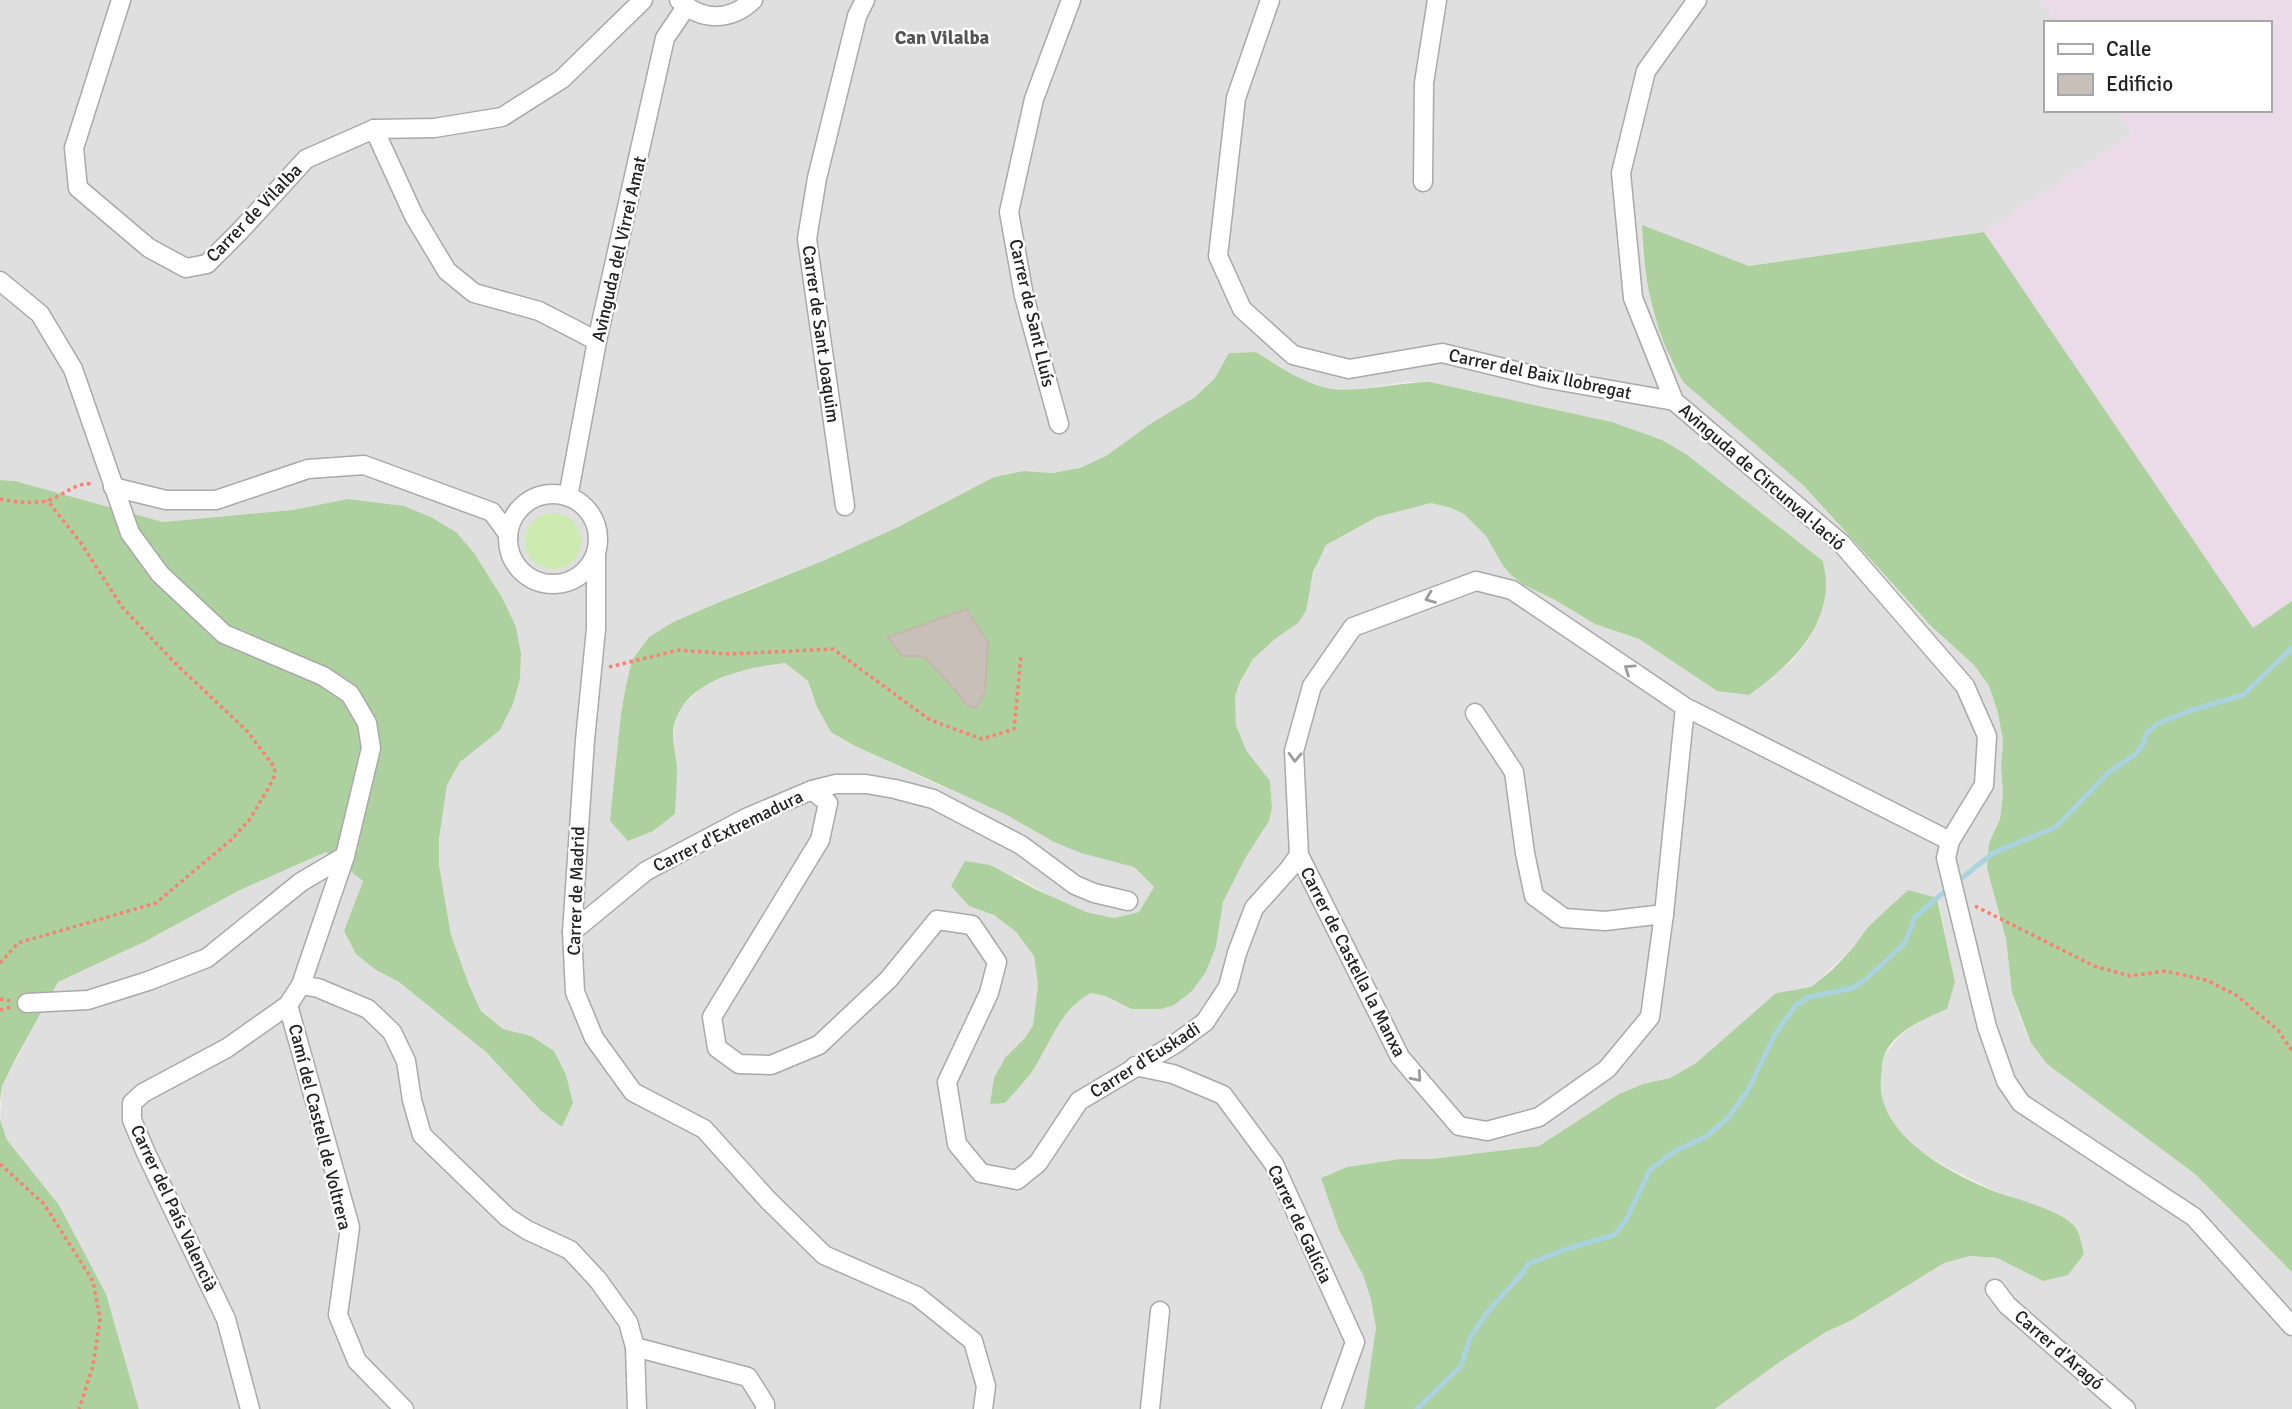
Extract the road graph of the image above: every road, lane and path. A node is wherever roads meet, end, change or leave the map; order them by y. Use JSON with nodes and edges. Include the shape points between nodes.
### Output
{"nodes":[{"id":1,"x":121,"y":0,"type":"edge"},
{"id":2,"x":643,"y":0,"type":"edge"},
{"id":3,"x":753,"y":0,"type":"edge"},
{"id":4,"x":864,"y":0,"type":"edge"},
{"id":5,"x":1071,"y":0,"type":"edge"},
{"id":6,"x":1270,"y":0,"type":"edge"},
{"id":7,"x":1437,"y":0,"type":"edge"},
{"id":8,"x":1697,"y":0,"type":"edge"},
{"id":9,"x":683,"y":4,"type":"edge"},
{"id":10,"x":374,"y":129,"type":"junction"},
{"id":11,"x":1423,"y":182,"type":"dead end"},
{"id":12,"x":0,"y":281,"type":"edge"},
{"id":13,"x":597,"y":341,"type":"junction"},
{"id":14,"x":1674,"y":401,"type":"junction"},
{"id":15,"x":1059,"y":424,"type":"dead end"},
{"id":16,"x":113,"y":487,"type":"junction"},
{"id":17,"x":568,"y":497,"type":"junction"},
{"id":18,"x":0,"y":499,"type":"edge"},
{"id":19,"x":47,"y":500,"type":"junction"},
{"id":20,"x":845,"y":506,"type":"dead end"},
{"id":21,"x":508,"y":534,"type":"junction"},
{"id":22,"x":596,"y":553,"type":"junction"},
{"id":23,"x":1021,"y":656,"type":"dead end"},
{"id":24,"x":593,"y":665,"type":"junction"},
{"id":25,"x":1685,"y":708,"type":"junction"},
{"id":26,"x":1475,"y":713,"type":"dead end"},
{"id":27,"x":812,"y":790,"type":"junction"},
{"id":28,"x":1950,"y":841,"type":"junction"},
{"id":29,"x":1298,"y":855,"type":"junction"},
{"id":30,"x":345,"y":856,"type":"junction"},
{"id":31,"x":1955,"y":897,"type":"junction"},
{"id":32,"x":1128,"y":901,"type":"dead end"},
{"id":33,"x":1664,"y":914,"type":"junction"},
{"id":34,"x":572,"y":932,"type":"junction"},
{"id":35,"x":0,"y":963,"type":"edge"},
{"id":36,"x":301,"y":985,"type":"junction"},
{"id":37,"x":27,"y":1003,"type":"dead end"},
{"id":38,"x":288,"y":1005,"type":"junction"},
{"id":39,"x":2292,"y":1051,"type":"edge"},
{"id":40,"x":1135,"y":1066,"type":"junction"},
{"id":41,"x":0,"y":1164,"type":"edge"},
{"id":42,"x":1995,"y":1289,"type":"dead end"},
{"id":43,"x":1160,"y":1311,"type":"dead end"},
{"id":44,"x":2292,"y":1326,"type":"edge"},
{"id":45,"x":635,"y":1347,"type":"junction"},
{"id":46,"x":79,"y":1409,"type":"edge"},
{"id":47,"x":250,"y":1409,"type":"edge"},
{"id":48,"x":404,"y":1409,"type":"edge"},
{"id":49,"x":638,"y":1409,"type":"edge"},
{"id":50,"x":765,"y":1409,"type":"edge"},
{"id":51,"x":982,"y":1409,"type":"edge"},
{"id":52,"x":1150,"y":1409,"type":"edge"},
{"id":53,"x":1331,"y":1409,"type":"edge"},
{"id":54,"x":2126,"y":1409,"type":"edge"}],
"edges":[{"from":1,"to":10,"type":"street","name":"Carrer de Vilalba","via":[[74,148],[78,188],[149,248],[186,268],[207,264],[306,159]]},
{"from":2,"to":10,"type":"street","name":"Carrer de Vilalba","via":[[562,79],[502,117],[434,128]]},
{"from":3,"to":9,"type":"street","via":[[730,16],[715,17],[700,15]]},
{"from":4,"to":20,"type":"street","name":"Carrer de Sant Joaquim","via":[[817,178],[807,239]]},
{"from":5,"to":15,"type":"street","name":"Carrer de Sant Lluís","via":[[1034,99],[1009,212],[1024,296]]},
{"from":6,"to":14,"type":"street","name":"Carrer del Baix llobregat","via":[[1236,98],[1218,256],[1242,309],[1293,355],[1349,369],[1442,353],[1549,379]]},
{"from":7,"to":11,"type":"street","via":[[1424,83]]},
{"from":8,"to":14,"type":"street","name":"Avinguda de Circunval·lació","via":[[1646,72],[1620,173],[1633,298]]},
{"from":9,"to":13,"type":"street","name":"Avinguda del Virrei Amat","via":[[666,38]]},
{"from":10,"to":13,"type":"street","via":[[414,216],[447,271],[474,293],[539,311]]},
{"from":12,"to":16,"type":"street","name":"Camí del Castell de Voltrera","via":[[40,314],[73,369]]},
{"from":13,"to":17,"type":"street","name":"Avinguda del Virrei Amat"},
{"from":14,"to":28,"type":"street","name":"Avinguda de Circunval·lació","via":[[1842,544],[1965,686],[1987,736],[1984,785]]},
{"from":16,"to":19,"type":"path","via":[[85,483]]},
{"from":16,"to":21,"type":"street","via":[[166,500],[216,500],[308,469],[364,465],[492,512]]},
{"from":16,"to":30,"type":"street","name":"Camí del Castell de Voltrera","via":[[131,533],[160,574],[224,634],[323,676],[350,694],[367,723],[371,748]]},
{"from":17,"to":21,"type":"street","via":[[555,494],[529,501],[511,521]]},
{"from":17,"to":22,"type":"street","via":[[590,513],[596,526]]},
{"from":18,"to":19,"type":"path"},
{"from":19,"to":35,"type":"path","via":[[82,543],[122,607],[247,731],[275,768],[250,819],[156,903],[18,943]]},
{"from":21,"to":22,"type":"street","via":[[513,562],[523,574],[543,583],[565,583],[578,577]]},
{"from":22,"to":24,"type":"street","name":"Carrer de Madrid"},
{"from":23,"to":24,"type":"path","via":[[1014,729],[982,739],[930,720],[833,649],[729,654],[679,650],[612,667]]},
{"from":24,"to":34,"type":"street","name":"Carrer de Madrid"},
{"from":25,"to":28,"type":"street","name":"Carrer de Castella la Manxa"},
{"from":25,"to":29,"type":"street","name":"Carrer de Castella la Manxa","one_way":true,"via":[[1512,590],[1476,581],[1353,627],[1312,686],[1294,751]]},
{"from":25,"to":33,"type":"street","name":"Carrer de Castella la Manxa"},
{"from":26,"to":33,"type":"street","via":[[1514,772],[1534,895],[1564,918],[1605,921]]},
{"from":27,"to":32,"type":"street","name":"Carrer d'Extremadura","via":[[866,784],[933,799],[1021,845],[1075,885]]},
{"from":27,"to":34,"type":"street","name":"Carrer d'Extremadura","via":[[746,818],[646,871]]},
{"from":27,"to":40,"type":"street","name":"Carrer d'Euskadi","via":[[828,803],[820,840],[712,1017],[717,1048],[738,1064],[771,1065],[820,1045],[888,980],[937,920],[972,925],[997,962],[989,993],[947,1082],[957,1144],[981,1173],[1017,1180],[1038,1163],[1079,1101]]},
{"from":28,"to":31,"type":"street","name":"Avinguda de Circunval·lació","via":[[1946,858]]},
{"from":29,"to":33,"type":"street","name":"Carrer de Castella la Manxa","one_way":true,"via":[[1400,1058],[1459,1126],[1487,1131],[1539,1117],[1608,1069],[1650,1017]]},
{"from":29,"to":40,"type":"street","name":"Carrer d'Euskadi","via":[[1254,908],[1228,987],[1205,1022]]},
{"from":30,"to":36,"type":"street","name":"Camí del Castell de Voltrera"},
{"from":30,"to":37,"type":"street","via":[[301,882],[207,958],[89,1000]]},
{"from":31,"to":39,"type":"path","via":[[2094,966],[2130,976],[2165,971],[2206,980],[2236,995],[2278,1030]]},
{"from":31,"to":44,"type":"street","name":"Avinguda de Circunval·lació","via":[[1987,1027],[2006,1082],[2021,1103],[2194,1217]]},
{"from":34,"to":51,"type":"street","name":"Carrer de Madrid","via":[[575,992],[594,1038],[633,1092],[704,1129],[824,1255],[917,1296],[973,1340],[986,1386]]},
{"from":36,"to":38,"type":"street","name":"Camí del Castell de Voltrera"},
{"from":36,"to":45,"type":"street","via":[[368,1009],[393,1032],[407,1061],[411,1100],[422,1135],[507,1217],[570,1250],[628,1322]]},
{"from":38,"to":47,"type":"street","name":"Carrer del País Valencià","via":[[227,1048],[132,1103],[132,1120],[146,1153],[226,1319]]},
{"from":38,"to":48,"type":"street","name":"Camí del Castell de Voltrera","via":[[350,1227],[338,1315],[357,1361]]},
{"from":40,"to":53,"type":"street","name":"Carrer de Galícia","via":[[1173,1074],[1223,1095],[1274,1164],[1355,1342]]},
{"from":41,"to":46,"type":"path","via":[[44,1204],[93,1281],[100,1319],[93,1366]]},
{"from":42,"to":54,"type":"street","name":"Carrer d'Aragó","via":[[2007,1305]]},
{"from":43,"to":52,"type":"street"},
{"from":45,"to":49,"type":"street"},
{"from":45,"to":50,"type":"street","via":[[748,1377]]}]}
